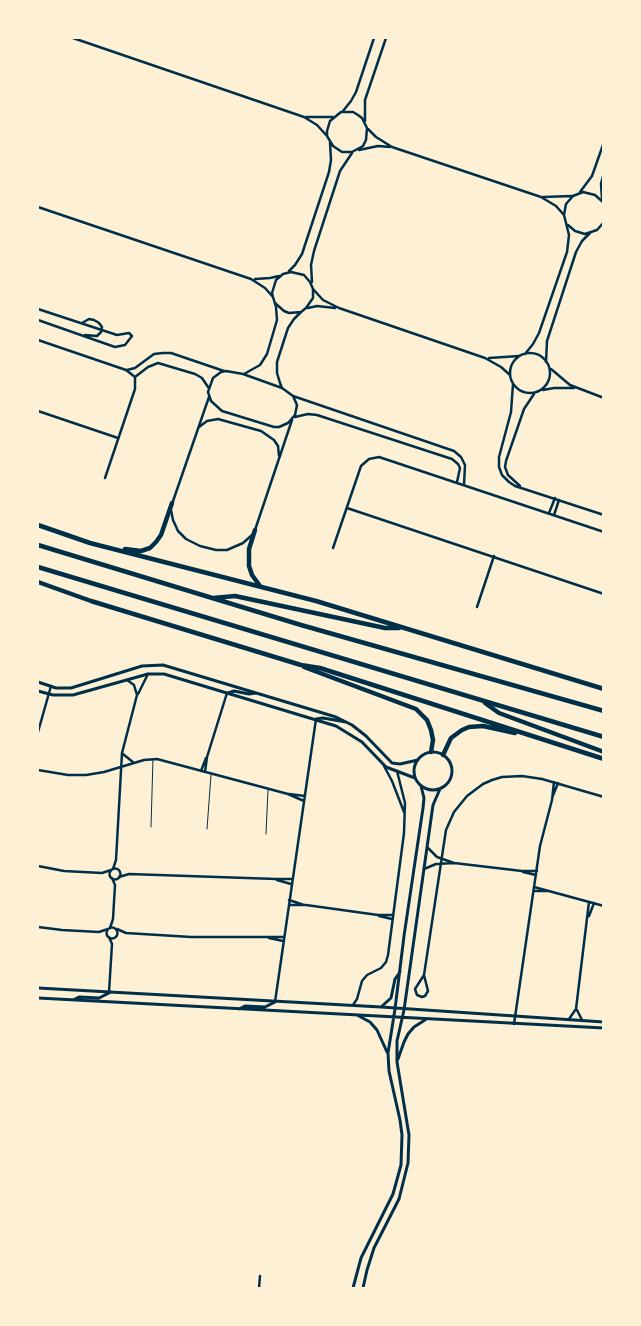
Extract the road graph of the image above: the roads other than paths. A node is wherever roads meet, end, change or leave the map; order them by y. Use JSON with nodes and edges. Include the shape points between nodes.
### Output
{"nodes":[{"id":1,"x":73,"y":38,"type":"edge"},
{"id":2,"x":374,"y":38,"type":"edge"},
{"id":3,"x":386,"y":38,"type":"edge"},
{"id":4,"x":341,"y":112,"type":"junction"},
{"id":5,"x":334,"y":116,"type":"junction"},
{"id":6,"x":304,"y":117,"type":"junction"},
{"id":7,"x":366,"y":123,"type":"junction"},
{"id":8,"x":367,"y":128,"type":"junction"},
{"id":9,"x":327,"y":136,"type":"junction"},
{"id":10,"x":330,"y":142,"type":"junction"},
{"id":11,"x":604,"y":142,"type":"edge"},
{"id":12,"x":392,"y":147,"type":"junction"},
{"id":13,"x":358,"y":150,"type":"junction"},
{"id":14,"x":352,"y":152,"type":"junction"},
{"id":15,"x":604,"y":172,"type":"edge"},
{"id":16,"x":579,"y":192,"type":"junction"},
{"id":17,"x":573,"y":196,"type":"junction"},
{"id":18,"x":542,"y":197,"type":"junction"},
{"id":19,"x":603,"y":202,"type":"edge"},
{"id":20,"x":38,"y":207,"type":"edge"},
{"id":21,"x":564,"y":215,"type":"junction"},
{"id":22,"x":604,"y":222,"type":"edge"},
{"id":23,"x":567,"y":224,"type":"junction"},
{"id":24,"x":604,"y":228,"type":"edge"},
{"id":25,"x":597,"y":230,"type":"junction"},
{"id":26,"x":590,"y":233,"type":"junction"},
{"id":27,"x":287,"y":273,"type":"junction"},
{"id":28,"x":283,"y":274,"type":"junction"},
{"id":29,"x":250,"y":279,"type":"junction"},
{"id":30,"x":313,"y":287,"type":"junction"},
{"id":31,"x":273,"y":297,"type":"junction"},
{"id":32,"x":275,"y":303,"type":"junction"},
{"id":33,"x":306,"y":308,"type":"junction"},
{"id":34,"x":339,"y":308,"type":"junction"},
{"id":35,"x":38,"y":309,"type":"edge"},
{"id":36,"x":301,"y":312,"type":"junction"},
{"id":37,"x":38,"y":320,"type":"edge"},
{"id":38,"x":82,"y":323,"type":"junction"},
{"id":39,"x":102,"y":330,"type":"junction"},
{"id":40,"x":81,"y":336,"type":"junction"},
{"id":41,"x":38,"y":340,"type":"edge"},
{"id":42,"x":526,"y":354,"type":"junction"},
{"id":43,"x":520,"y":356,"type":"junction"},
{"id":44,"x":486,"y":358,"type":"junction"},
{"id":45,"x":546,"y":362,"type":"junction"},
{"id":46,"x":550,"y":368,"type":"junction"},
{"id":47,"x":126,"y":370,"type":"junction"},
{"id":48,"x":226,"y":371,"type":"junction"},
{"id":49,"x":243,"y":374,"type":"junction"},
{"id":50,"x":510,"y":375,"type":"junction"},
{"id":51,"x":135,"y":377,"type":"junction"},
{"id":52,"x":513,"y":384,"type":"junction"},
{"id":53,"x":208,"y":387,"type":"junction"},
{"id":54,"x":282,"y":388,"type":"junction"},
{"id":55,"x":576,"y":388,"type":"junction"},
{"id":56,"x":540,"y":391,"type":"junction"},
{"id":57,"x":534,"y":393,"type":"junction"},
{"id":58,"x":293,"y":396,"type":"junction"},
{"id":59,"x":209,"y":397,"type":"junction"},
{"id":60,"x":604,"y":398,"type":"edge"},
{"id":61,"x":38,"y":411,"type":"edge"},
{"id":62,"x":293,"y":419,"type":"junction"},
{"id":63,"x":198,"y":429,"type":"junction"},
{"id":64,"x":118,"y":438,"type":"junction"},
{"id":65,"x":279,"y":458,"type":"junction"},
{"id":66,"x":105,"y":478,"type":"dead end"},
{"id":67,"x":457,"y":482,"type":"junction"},
{"id":68,"x":464,"y":485,"type":"junction"},
{"id":69,"x":521,"y":487,"type":"junction"},
{"id":70,"x":555,"y":498,"type":"junction"},
{"id":71,"x":559,"y":500,"type":"junction"},
{"id":72,"x":172,"y":503,"type":"junction"},
{"id":73,"x":346,"y":508,"type":"junction"},
{"id":74,"x":549,"y":514,"type":"junction"},
{"id":75,"x":554,"y":515,"type":"junction"},
{"id":76,"x":604,"y":515,"type":"edge"},
{"id":77,"x":38,"y":525,"type":"edge"},
{"id":78,"x":255,"y":530,"type":"junction"},
{"id":79,"x":604,"y":532,"type":"edge"},
{"id":80,"x":90,"y":543,"type":"junction"},
{"id":81,"x":38,"y":545,"type":"edge"},
{"id":82,"x":333,"y":548,"type":"dead end"},
{"id":83,"x":494,"y":556,"type":"junction"},
{"id":84,"x":38,"y":567,"type":"edge"},
{"id":85,"x":38,"y":582,"type":"edge"},
{"id":86,"x":261,"y":587,"type":"junction"},
{"id":87,"x":604,"y":594,"type":"edge"},
{"id":88,"x":212,"y":598,"type":"junction"},
{"id":89,"x":477,"y":607,"type":"dead end"},
{"id":90,"x":403,"y":628,"type":"junction"},
{"id":91,"x":301,"y":665,"type":"junction"},
{"id":92,"x":148,"y":674,"type":"junction"},
{"id":93,"x":126,"y":680,"type":"junction"},
{"id":94,"x":38,"y":682,"type":"edge"},
{"id":95,"x":51,"y":686,"type":"junction"},
{"id":96,"x":604,"y":688,"type":"edge"},
{"id":97,"x":38,"y":691,"type":"edge"},
{"id":98,"x":227,"y":693,"type":"junction"},
{"id":99,"x":256,"y":693,"type":"junction"},
{"id":100,"x":48,"y":694,"type":"junction"},
{"id":101,"x":137,"y":695,"type":"junction"},
{"id":102,"x":482,"y":701,"type":"junction"},
{"id":103,"x":604,"y":711,"type":"edge"},
{"id":104,"x":316,"y":719,"type":"junction"},
{"id":105,"x":346,"y":722,"type":"junction"},
{"id":106,"x":38,"y":732,"type":"edge"},
{"id":107,"x":538,"y":738,"type":"junction"},
{"id":108,"x":604,"y":738,"type":"edge"},
{"id":109,"x":378,"y":747,"type":"junction"},
{"id":110,"x":372,"y":751,"type":"junction"},
{"id":111,"x":431,"y":752,"type":"junction"},
{"id":112,"x":604,"y":752,"type":"edge"},
{"id":113,"x":122,"y":753,"type":"junction"},
{"id":114,"x":443,"y":754,"type":"junction"},
{"id":115,"x":207,"y":757,"type":"junction"},
{"id":116,"x":153,"y":758,"type":"junction"},
{"id":117,"x":604,"y":759,"type":"edge"},
{"id":118,"x":418,"y":760,"type":"junction"},
{"id":119,"x":134,"y":763,"type":"junction"},
{"id":120,"x":383,"y":765,"type":"junction"},
{"id":121,"x":120,"y":767,"type":"junction"},
{"id":122,"x":38,"y":770,"type":"edge"},
{"id":123,"x":201,"y":771,"type":"junction"},
{"id":124,"x":397,"y":771,"type":"junction"},
{"id":125,"x":205,"y":772,"type":"junction"},
{"id":126,"x":211,"y":774,"type":"junction"},
{"id":127,"x":415,"y":778,"type":"junction"},
{"id":128,"x":554,"y":782,"type":"junction"},
{"id":129,"x":558,"y":783,"type":"junction"},
{"id":130,"x":421,"y":786,"type":"junction"},
{"id":131,"x":440,"y":789,"type":"junction"},
{"id":132,"x":268,"y":790,"type":"junction"},
{"id":133,"x":288,"y":794,"type":"junction"},
{"id":134,"x":305,"y":796,"type":"junction"},
{"id":135,"x":604,"y":797,"type":"edge"},
{"id":136,"x":552,"y":800,"type":"junction"},
{"id":137,"x":304,"y":801,"type":"junction"},
{"id":138,"x":404,"y":813,"type":"junction"},
{"id":139,"x":150,"y":827,"type":"dead end"},
{"id":140,"x":207,"y":829,"type":"dead end"},
{"id":141,"x":266,"y":834,"type":"dead end"},
{"id":142,"x":427,"y":847,"type":"junction"},
{"id":143,"x":441,"y":858,"type":"junction"},
{"id":144,"x":116,"y":860,"type":"junction"},
{"id":145,"x":454,"y":863,"type":"junction"},
{"id":146,"x":440,"y":864,"type":"junction"},
{"id":147,"x":38,"y":866,"type":"edge"},
{"id":148,"x":112,"y":869,"type":"junction"},
{"id":149,"x":424,"y":869,"type":"junction"},
{"id":150,"x":119,"y":870,"type":"junction"},
{"id":151,"x":522,"y":871,"type":"junction"},
{"id":152,"x":537,"y":871,"type":"junction"},
{"id":153,"x":102,"y":872,"type":"junction"},
{"id":154,"x":129,"y":874,"type":"junction"},
{"id":155,"x":536,"y":876,"type":"junction"},
{"id":156,"x":111,"y":877,"type":"junction"},
{"id":157,"x":119,"y":878,"type":"junction"},
{"id":158,"x":292,"y":878,"type":"junction"},
{"id":159,"x":276,"y":880,"type":"junction"},
{"id":160,"x":292,"y":884,"type":"junction"},
{"id":161,"x":115,"y":885,"type":"junction"},
{"id":162,"x":534,"y":887,"type":"junction"},
{"id":163,"x":534,"y":891,"type":"junction"},
{"id":164,"x":550,"y":891,"type":"junction"},
{"id":165,"x":289,"y":900,"type":"junction"},
{"id":166,"x":589,"y":902,"type":"junction"},
{"id":167,"x":594,"y":903,"type":"junction"},
{"id":168,"x":288,"y":905,"type":"junction"},
{"id":169,"x":306,"y":905,"type":"junction"},
{"id":170,"x":604,"y":906,"type":"edge"},
{"id":171,"x":378,"y":915,"type":"junction"},
{"id":172,"x":392,"y":915,"type":"junction"},
{"id":173,"x":588,"y":917,"type":"junction"},
{"id":174,"x":113,"y":919,"type":"junction"},
{"id":175,"x":392,"y":920,"type":"junction"},
{"id":176,"x":38,"y":927,"type":"edge"},
{"id":177,"x":109,"y":928,"type":"junction"},
{"id":178,"x":116,"y":929,"type":"junction"},
{"id":179,"x":99,"y":932,"type":"junction"},
{"id":180,"x":126,"y":933,"type":"junction"},
{"id":181,"x":108,"y":936,"type":"junction"},
{"id":182,"x":116,"y":937,"type":"junction"},
{"id":183,"x":284,"y":937,"type":"junction"},
{"id":184,"x":268,"y":938,"type":"junction"},
{"id":185,"x":283,"y":942,"type":"junction"},
{"id":186,"x":112,"y":944,"type":"junction"},
{"id":187,"x":400,"y":972,"type":"junction"},
{"id":188,"x":424,"y":975,"type":"junction"},
{"id":189,"x":38,"y":988,"type":"edge"},
{"id":190,"x":109,"y":993,"type":"junction"},
{"id":191,"x":38,"y":998,"type":"edge"},
{"id":192,"x":72,"y":1000,"type":"junction"},
{"id":193,"x":275,"y":1002,"type":"junction"},
{"id":194,"x":351,"y":1006,"type":"junction"},
{"id":195,"x":381,"y":1007,"type":"junction"},
{"id":196,"x":395,"y":1008,"type":"junction"},
{"id":197,"x":238,"y":1009,"type":"junction"},
{"id":198,"x":576,"y":1009,"type":"junction"},
{"id":199,"x":404,"y":1010,"type":"junction"},
{"id":200,"x":355,"y":1014,"type":"junction"},
{"id":201,"x":394,"y":1017,"type":"junction"},
{"id":202,"x":515,"y":1017,"type":"junction"},
{"id":203,"x":402,"y":1018,"type":"junction"},
{"id":204,"x":426,"y":1020,"type":"junction"},
{"id":205,"x":567,"y":1020,"type":"junction"},
{"id":206,"x":583,"y":1021,"type":"junction"},
{"id":207,"x":604,"y":1022,"type":"edge"},
{"id":208,"x":514,"y":1024,"type":"junction"},
{"id":209,"x":604,"y":1028,"type":"edge"},
{"id":210,"x":388,"y":1053,"type":"junction"},
{"id":211,"x":397,"y":1062,"type":"junction"},
{"id":212,"x":260,"y":1276,"type":"dead end"},
{"id":213,"x":259,"y":1288,"type":"edge"},
{"id":214,"x":353,"y":1288,"type":"edge"},
{"id":215,"x":363,"y":1288,"type":"edge"}],
"edges":[{"from":1,"to":6,"type":"street"},
{"from":2,"to":4,"type":"street","via":[[352,101]]},
{"from":3,"to":7,"type":"street","via":[[366,100]]},
{"from":4,"to":5,"type":"street"},
{"from":4,"to":7,"type":"street","via":[[353,112]]},
{"from":5,"to":6,"type":"street"},
{"from":5,"to":9,"type":"street","via":[[328,125]]},
{"from":6,"to":9,"type":"street"},
{"from":7,"to":8,"type":"street"},
{"from":8,"to":12,"type":"street"},
{"from":8,"to":13,"type":"street","via":[[366,140]]},
{"from":9,"to":10,"type":"street"},
{"from":10,"to":14,"type":"street","via":[[337,150]]},
{"from":10,"to":27,"type":"street","via":[[331,160],[302,254]]},
{"from":11,"to":16,"type":"street","via":[[592,176]]},
{"from":12,"to":13,"type":"street"},
{"from":12,"to":18,"type":"street"},
{"from":13,"to":14,"type":"street"},
{"from":14,"to":30,"type":"street","via":[[340,171],[314,251],[311,265]]},
{"from":15,"to":19,"type":"street","via":[[601,184]]},
{"from":16,"to":17,"type":"street"},
{"from":16,"to":19,"type":"street","via":[[592,193]]},
{"from":17,"to":18,"type":"street"},
{"from":17,"to":21,"type":"street","via":[[566,204]]},
{"from":18,"to":21,"type":"street"},
{"from":20,"to":29,"type":"street"},
{"from":21,"to":23,"type":"street"},
{"from":22,"to":25,"type":"street"},
{"from":23,"to":26,"type":"street","via":[[580,233]]},
{"from":23,"to":42,"type":"street","via":[[566,252],[539,333]]},
{"from":24,"to":25,"type":"street"},
{"from":25,"to":26,"type":"street"},
{"from":26,"to":45,"type":"street","via":[[576,252],[547,342]]},
{"from":27,"to":28,"type":"street"},
{"from":27,"to":30,"type":"street","via":[[304,275]]},
{"from":28,"to":29,"type":"street"},
{"from":28,"to":31,"type":"street","via":[[274,284]]},
{"from":29,"to":31,"type":"street"},
{"from":30,"to":33,"type":"street","via":[[313,298]]},
{"from":30,"to":34,"type":"street","via":[[323,300]]},
{"from":31,"to":32,"type":"street"},
{"from":32,"to":36,"type":"street","via":[[284,311]]},
{"from":32,"to":49,"type":"street","via":[[277,320],[267,354],[260,365]]},
{"from":33,"to":34,"type":"street"},
{"from":33,"to":36,"type":"street"},
{"from":34,"to":44,"type":"street"},
{"from":35,"to":38,"type":"street"},
{"from":36,"to":54,"type":"street","via":[[288,328],[278,357],[277,373]]},
{"from":37,"to":40,"type":"street"},
{"from":38,"to":39,"type":"street"},
{"from":38,"to":39,"type":"street","via":[[94,320]]},
{"from":39,"to":40,"type":"street","via":[[95,336]]},
{"from":39,"to":40,"type":"street","via":[[119,335],[130,333],[132,336],[127,343],[117,347]]},
{"from":41,"to":47,"type":"street"},
{"from":42,"to":43,"type":"street"},
{"from":42,"to":45,"type":"street","via":[[539,356]]},
{"from":43,"to":44,"type":"street"},
{"from":43,"to":50,"type":"street","via":[[513,362]]},
{"from":44,"to":50,"type":"street"},
{"from":45,"to":46,"type":"street"},
{"from":46,"to":55,"type":"street"},
{"from":46,"to":56,"type":"street","via":[[548,384]]},
{"from":47,"to":48,"type":"street","via":[[135,368],[150,356],[171,353]]},
{"from":47,"to":51,"type":"street"},
{"from":48,"to":49,"type":"street"},
{"from":48,"to":53,"type":"street","via":[[216,375]]},
{"from":49,"to":54,"type":"street"},
{"from":50,"to":52,"type":"street"},
{"from":51,"to":53,"type":"street","via":[[158,363],[195,374]]},
{"from":51,"to":64,"type":"street","via":[[135,389]]},
{"from":52,"to":57,"type":"street","via":[[520,391]]},
{"from":52,"to":69,"type":"street","via":[[512,412],[499,464],[505,479]]},
{"from":53,"to":59,"type":"street"},
{"from":54,"to":58,"type":"street"},
{"from":55,"to":56,"type":"street"},
{"from":55,"to":60,"type":"street"},
{"from":56,"to":57,"type":"street"},
{"from":57,"to":69,"type":"street","via":[[524,409],[506,461],[508,475]]},
{"from":58,"to":62,"type":"street","via":[[296,405]]},
{"from":58,"to":68,"type":"street","via":[[454,451],[465,465]]},
{"from":59,"to":62,"type":"street","via":[[218,408],[269,426],[284,426]]},
{"from":59,"to":63,"type":"street"},
{"from":61,"to":64,"type":"street"},
{"from":62,"to":65,"type":"street"},
{"from":62,"to":67,"type":"street","via":[[317,415],[452,459],[460,468]]},
{"from":63,"to":65,"type":"street","via":[[207,421],[218,418],[261,431],[278,446]]},
{"from":63,"to":72,"type":"street"},
{"from":64,"to":66,"type":"street"},
{"from":65,"to":78,"type":"street"},
{"from":67,"to":68,"type":"street"},
{"from":67,"to":73,"type":"street","via":[[374,457],[362,466]]},
{"from":68,"to":74,"type":"street"},
{"from":69,"to":70,"type":"street"},
{"from":70,"to":71,"type":"street"},
{"from":70,"to":74,"type":"street"},
{"from":71,"to":75,"type":"street"},
{"from":71,"to":76,"type":"street"},
{"from":72,"to":78,"type":"street","via":[[172,515],[178,531],[200,546],[216,550],[233,548],[248,539]]},
{"from":72,"to":80,"type":"highway","via":[[161,535],[150,548],[137,552]]},
{"from":73,"to":82,"type":"street"},
{"from":73,"to":83,"type":"street"},
{"from":74,"to":75,"type":"street"},
{"from":75,"to":79,"type":"street"},
{"from":77,"to":80,"type":"highway"},
{"from":78,"to":86,"type":"highway","via":[[248,566]]},
{"from":80,"to":86,"type":"highway"},
{"from":81,"to":88,"type":"highway"},
{"from":83,"to":87,"type":"street"},
{"from":83,"to":89,"type":"street"},
{"from":84,"to":102,"type":"highway"},
{"from":85,"to":91,"type":"highway","via":[[91,602]]},
{"from":86,"to":90,"type":"highway"},
{"from":88,"to":90,"type":"highway","via":[[235,596],[385,628]]},
{"from":88,"to":103,"type":"highway"},
{"from":90,"to":96,"type":"highway"},
{"from":91,"to":107,"type":"highway","via":[[320,668]]},
{"from":91,"to":111,"type":"highway","via":[[416,708],[431,730]]},
{"from":92,"to":93,"type":"street"},
{"from":92,"to":98,"type":"street","via":[[164,674]]},
{"from":92,"to":101,"type":"street"},
{"from":93,"to":100,"type":"street","via":[[73,695]]},
{"from":93,"to":101,"type":"street","via":[[134,685]]},
{"from":94,"to":95,"type":"street"},
{"from":95,"to":99,"type":"street","via":[[76,687],[158,664]]},
{"from":95,"to":100,"type":"street"},
{"from":97,"to":100,"type":"street"},
{"from":98,"to":99,"type":"street"},
{"from":98,"to":104,"type":"street"},
{"from":98,"to":115,"type":"street"},
{"from":99,"to":105,"type":"street"},
{"from":100,"to":106,"type":"street"},
{"from":101,"to":113,"type":"street"},
{"from":102,"to":108,"type":"highway"},
{"from":102,"to":112,"type":"highway","via":[[498,713]]},
{"from":104,"to":105,"type":"street"},
{"from":104,"to":110,"type":"street","via":[[349,733]]},
{"from":104,"to":134,"type":"street"},
{"from":105,"to":109,"type":"street"},
{"from":107,"to":114,"type":"highway","via":[[483,726],[469,727],[451,738]]},
{"from":107,"to":117,"type":"highway"},
{"from":109,"to":110,"type":"street"},
{"from":109,"to":118,"type":"street","via":[[395,764]]},
{"from":110,"to":120,"type":"street"},
{"from":111,"to":114,"type":"street"},
{"from":111,"to":118,"type":"street"},
{"from":113,"to":119,"type":"street"},
{"from":113,"to":121,"type":"street"},
{"from":114,"to":131,"type":"street","via":[[449,760],[452,772],[450,780]]},
{"from":115,"to":123,"type":"street"},
{"from":115,"to":125,"type":"street"},
{"from":116,"to":119,"type":"street"},
{"from":116,"to":123,"type":"street"},
{"from":116,"to":139,"type":"lane"},
{"from":118,"to":127,"type":"street","via":[[414,768]]},
{"from":119,"to":121,"type":"street"},
{"from":120,"to":124,"type":"street"},
{"from":120,"to":138,"type":"street"},
{"from":121,"to":122,"type":"street","via":[[86,775]]},
{"from":121,"to":144,"type":"street"},
{"from":123,"to":125,"type":"street"},
{"from":124,"to":127,"type":"street"},
{"from":124,"to":138,"type":"street"},
{"from":125,"to":126,"type":"street"},
{"from":126,"to":132,"type":"street"},
{"from":126,"to":140,"type":"lane"},
{"from":127,"to":130,"type":"street"},
{"from":128,"to":129,"type":"street"},
{"from":128,"to":136,"type":"street"},
{"from":128,"to":143,"type":"street","via":[[512,776],[492,780],[474,790],[449,820]]},
{"from":129,"to":135,"type":"street"},
{"from":129,"to":136,"type":"street"},
{"from":130,"to":131,"type":"street","via":[[430,790]]},
{"from":130,"to":187,"type":"street","via":[[424,803]]},
{"from":131,"to":142,"type":"street","via":[[433,805]]},
{"from":132,"to":133,"type":"street"},
{"from":132,"to":141,"type":"lane"},
{"from":133,"to":134,"type":"street"},
{"from":133,"to":137,"type":"street"},
{"from":134,"to":137,"type":"street"},
{"from":136,"to":152,"type":"street"},
{"from":137,"to":158,"type":"street"},
{"from":138,"to":172,"type":"street","via":[[404,839]]},
{"from":142,"to":143,"type":"street"},
{"from":142,"to":149,"type":"street"},
{"from":143,"to":145,"type":"street"},
{"from":143,"to":146,"type":"street"},
{"from":144,"to":148,"type":"street"},
{"from":144,"to":150,"type":"street"},
{"from":145,"to":146,"type":"street"},
{"from":145,"to":151,"type":"street"},
{"from":146,"to":149,"type":"street"},
{"from":146,"to":188,"type":"street"},
{"from":147,"to":153,"type":"street"},
{"from":148,"to":150,"type":"street"},
{"from":148,"to":153,"type":"street"},
{"from":148,"to":156,"type":"street"},
{"from":149,"to":199,"type":"street"},
{"from":150,"to":154,"type":"street"},
{"from":150,"to":157,"type":"street"},
{"from":151,"to":152,"type":"street"},
{"from":151,"to":155,"type":"street"},
{"from":152,"to":155,"type":"street"},
{"from":153,"to":156,"type":"street"},
{"from":154,"to":157,"type":"street"},
{"from":154,"to":159,"type":"street"},
{"from":155,"to":162,"type":"street"},
{"from":156,"to":157,"type":"street"},
{"from":156,"to":161,"type":"street"},
{"from":157,"to":161,"type":"street"},
{"from":158,"to":159,"type":"street"},
{"from":158,"to":160,"type":"street"},
{"from":159,"to":160,"type":"street"},
{"from":160,"to":165,"type":"street"},
{"from":161,"to":174,"type":"street"},
{"from":162,"to":163,"type":"street"},
{"from":162,"to":164,"type":"street"},
{"from":163,"to":164,"type":"street"},
{"from":163,"to":202,"type":"street"},
{"from":164,"to":166,"type":"street"},
{"from":165,"to":168,"type":"street"},
{"from":165,"to":169,"type":"street"},
{"from":166,"to":167,"type":"street"},
{"from":166,"to":173,"type":"street"},
{"from":167,"to":170,"type":"street"},
{"from":167,"to":173,"type":"street"},
{"from":168,"to":169,"type":"street"},
{"from":168,"to":183,"type":"street"},
{"from":169,"to":171,"type":"street"},
{"from":171,"to":172,"type":"street"},
{"from":171,"to":175,"type":"street"},
{"from":172,"to":175,"type":"street"},
{"from":173,"to":198,"type":"street"},
{"from":174,"to":177,"type":"street"},
{"from":174,"to":178,"type":"street"},
{"from":175,"to":194,"type":"street","via":[[386,962],[362,981],[357,999]]},
{"from":176,"to":179,"type":"street"},
{"from":177,"to":178,"type":"street"},
{"from":177,"to":179,"type":"street"},
{"from":177,"to":181,"type":"street"},
{"from":178,"to":180,"type":"street"},
{"from":178,"to":182,"type":"street"},
{"from":179,"to":181,"type":"street"},
{"from":180,"to":182,"type":"street"},
{"from":180,"to":184,"type":"street"},
{"from":181,"to":182,"type":"street"},
{"from":181,"to":186,"type":"street"},
{"from":182,"to":186,"type":"street"},
{"from":183,"to":184,"type":"street"},
{"from":183,"to":185,"type":"street"},
{"from":184,"to":185,"type":"street"},
{"from":185,"to":193,"type":"street"},
{"from":186,"to":190,"type":"street"},
{"from":187,"to":195,"type":"street","via":[[390,998]]},
{"from":187,"to":196,"type":"street"},
{"from":188,"to":188,"type":"street","via":[[415,989],[420,997],[428,991]]},
{"from":189,"to":190,"type":"street"},
{"from":190,"to":192,"type":"street","via":[[99,998]]},
{"from":190,"to":193,"type":"street"},
{"from":191,"to":192,"type":"street"},
{"from":192,"to":197,"type":"street"},
{"from":193,"to":194,"type":"street"},
{"from":193,"to":197,"type":"street","via":[[265,1007]]},
{"from":194,"to":195,"type":"street"},
{"from":195,"to":196,"type":"street"},
{"from":196,"to":199,"type":"street"},
{"from":196,"to":201,"type":"street"},
{"from":197,"to":200,"type":"street"},
{"from":198,"to":205,"type":"street"},
{"from":198,"to":206,"type":"street"},
{"from":199,"to":202,"type":"street"},
{"from":199,"to":203,"type":"street"},
{"from":200,"to":201,"type":"street"},
{"from":200,"to":210,"type":"street","via":[[377,1030]]},
{"from":201,"to":203,"type":"street"},
{"from":201,"to":210,"type":"street"},
{"from":202,"to":205,"type":"street"},
{"from":202,"to":208,"type":"street"},
{"from":203,"to":204,"type":"street"},
{"from":203,"to":211,"type":"street"},
{"from":204,"to":208,"type":"street"},
{"from":204,"to":211,"type":"street","via":[[408,1034]]},
{"from":205,"to":206,"type":"street"},
{"from":206,"to":207,"type":"street"},
{"from":208,"to":209,"type":"street"},
{"from":210,"to":214,"type":"street","via":[[402,1135],[401,1165],[393,1194],[361,1258]]},
{"from":211,"to":215,"type":"street","via":[[409,1135],[408,1163],[399,1199],[374,1248]]},
{"from":212,"to":213,"type":"street"}]}
